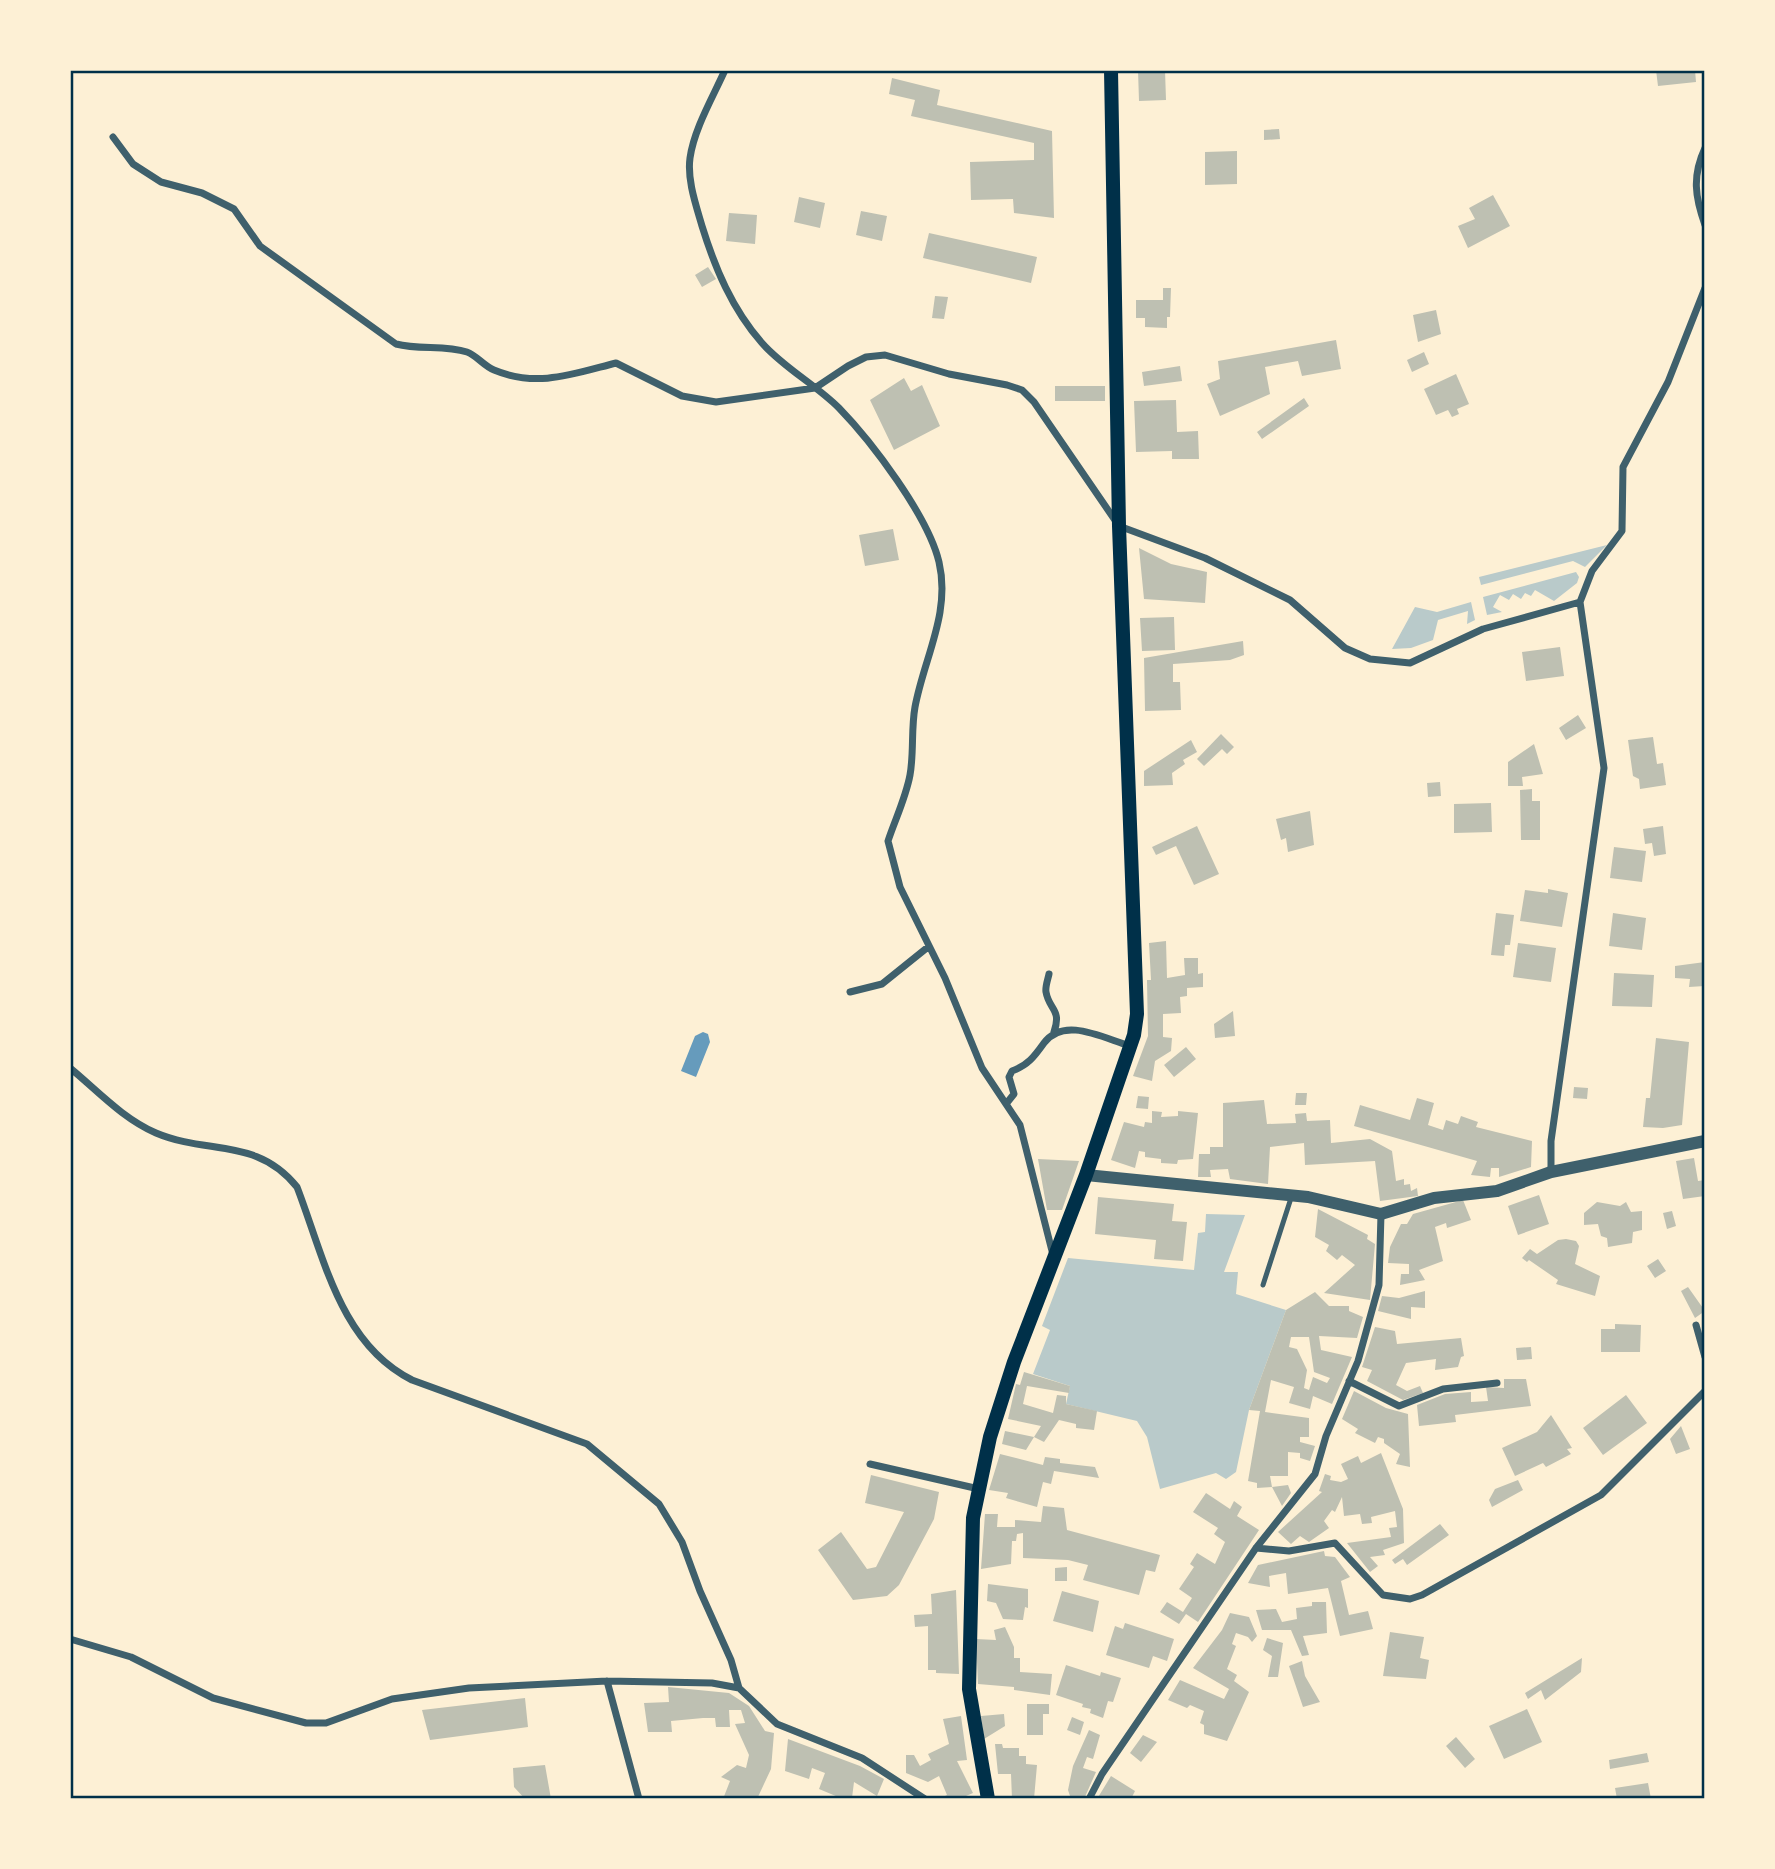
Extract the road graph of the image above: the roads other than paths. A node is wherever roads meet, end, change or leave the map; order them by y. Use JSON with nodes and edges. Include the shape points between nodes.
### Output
{"nodes":[{"id":1,"x":725,"y":70,"type":"edge"},
{"id":2,"x":1111,"y":70,"type":"edge"},
{"id":3,"x":113,"y":137,"type":"dead end"},
{"id":4,"x":1705,"y":148,"type":"edge"},
{"id":5,"x":1705,"y":225,"type":"edge"},
{"id":6,"x":1705,"y":288,"type":"edge"},
{"id":7,"x":815,"y":388,"type":"junction"},
{"id":8,"x":1119,"y":526,"type":"junction"},
{"id":9,"x":1580,"y":602,"type":"junction"},
{"id":10,"x":928,"y":947,"type":"junction"},
{"id":11,"x":1049,"y":974,"type":"dead end"},
{"id":12,"x":850,"y":992,"type":"dead end"},
{"id":13,"x":1054,"y":1032,"type":"junction"},
{"id":14,"x":1130,"y":1046,"type":"junction"},
{"id":15,"x":70,"y":1068,"type":"edge"},
{"id":16,"x":1006,"y":1104,"type":"junction"},
{"id":17,"x":1705,"y":1141,"type":"edge"},
{"id":18,"x":1551,"y":1172,"type":"junction"},
{"id":19,"x":1086,"y":1175,"type":"junction"},
{"id":20,"x":1292,"y":1195,"type":"junction"},
{"id":21,"x":1381,"y":1214,"type":"junction"},
{"id":22,"x":1054,"y":1260,"type":"junction"},
{"id":23,"x":1263,"y":1285,"type":"dead end"},
{"id":24,"x":1696,"y":1325,"type":"dead end"},
{"id":25,"x":1705,"y":1357,"type":"edge"},
{"id":26,"x":1349,"y":1381,"type":"junction"},
{"id":27,"x":1497,"y":1383,"type":"dead end"},
{"id":28,"x":1705,"y":1391,"type":"edge"},
{"id":29,"x":870,"y":1464,"type":"dead end"},
{"id":30,"x":978,"y":1489,"type":"junction"},
{"id":31,"x":1256,"y":1548,"type":"junction"},
{"id":32,"x":70,"y":1639,"type":"edge"},
{"id":33,"x":607,"y":1681,"type":"junction"},
{"id":34,"x":740,"y":1688,"type":"junction"},
{"id":35,"x":639,"y":1799,"type":"edge"},
{"id":36,"x":925,"y":1799,"type":"edge"},
{"id":37,"x":988,"y":1799,"type":"edge"},
{"id":38,"x":1089,"y":1799,"type":"edge"}],
"edges":[{"from":1,"to":7,"type":"street","via":[[689,160],[710,256],[737,308],[763,344]]},
{"from":2,"to":8,"type":"main road"},
{"from":3,"to":7,"type":"street","via":[[133,164],[161,182],[202,193],[234,209],[260,246],[396,344],[467,352],[491,369],[525,380],[616,363],[682,396],[716,402]]},
{"from":4,"to":5,"type":"street","via":[[1695,179]]},
{"from":6,"to":9,"type":"street","via":[[1668,382],[1623,467],[1622,531],[1591,571]]},
{"from":7,"to":8,"type":"street","via":[[848,366],[885,355],[1022,390]]},
{"from":7,"to":10,"type":"street","via":[[838,407],[875,451],[931,537],[939,562],[941,608],[915,707],[910,775],[888,841],[900,887]]},
{"from":8,"to":9,"type":"street","via":[[1205,558],[1290,600],[1345,648],[1388,662],[1410,663],[1483,629]]},
{"from":8,"to":14,"type":"main road","via":[[1137,1014]]},
{"from":9,"to":18,"type":"street","via":[[1604,768],[1550,1141]]},
{"from":10,"to":12,"type":"street","via":[[882,984]]},
{"from":10,"to":16,"type":"street","via":[[982,1068]]},
{"from":11,"to":13,"type":"street","via":[[1046,993],[1058,1021]]},
{"from":13,"to":14,"type":"street","via":[[1065,1028]]},
{"from":13,"to":16,"type":"street","via":[[1026,1066],[1012,1071],[1009,1077],[1014,1094]]},
{"from":14,"to":19,"type":"main road"},
{"from":15,"to":34,"type":"street","via":[[131,1121],[188,1142],[269,1160],[284,1171],[297,1187],[350,1325],[391,1369],[587,1444],[659,1504],[682,1542]]},
{"from":16,"to":22,"type":"street","via":[[1020,1125]]},
{"from":17,"to":18,"type":"street"},
{"from":18,"to":21,"type":"street","via":[[1497,1191],[1434,1198]]},
{"from":19,"to":20,"type":"street"},
{"from":19,"to":22,"type":"main road"},
{"from":20,"to":21,"type":"street"},
{"from":20,"to":23,"type":"lane"},
{"from":21,"to":26,"type":"street","via":[[1379,1285]]},
{"from":22,"to":30,"type":"main road","via":[[1014,1362]]},
{"from":24,"to":25,"type":"street"},
{"from":26,"to":27,"type":"street","via":[[1399,1406],[1443,1390]]},
{"from":26,"to":31,"type":"street","via":[[1315,1474]]},
{"from":28,"to":31,"type":"street","via":[[1601,1495],[1422,1595],[1410,1599],[1383,1595],[1335,1543],[1289,1551]]},
{"from":29,"to":30,"type":"street"},
{"from":30,"to":37,"type":"main road","via":[[969,1582],[969,1689]]},
{"from":31,"to":38,"type":"street"},
{"from":32,"to":33,"type":"street","via":[[131,1657],[213,1698],[306,1723],[326,1723],[375,1703],[418,1695],[519,1684]]},
{"from":33,"to":34,"type":"street","via":[[712,1683]]},
{"from":33,"to":35,"type":"street"},
{"from":34,"to":36,"type":"street","via":[[777,1724],[862,1758]]}]}
